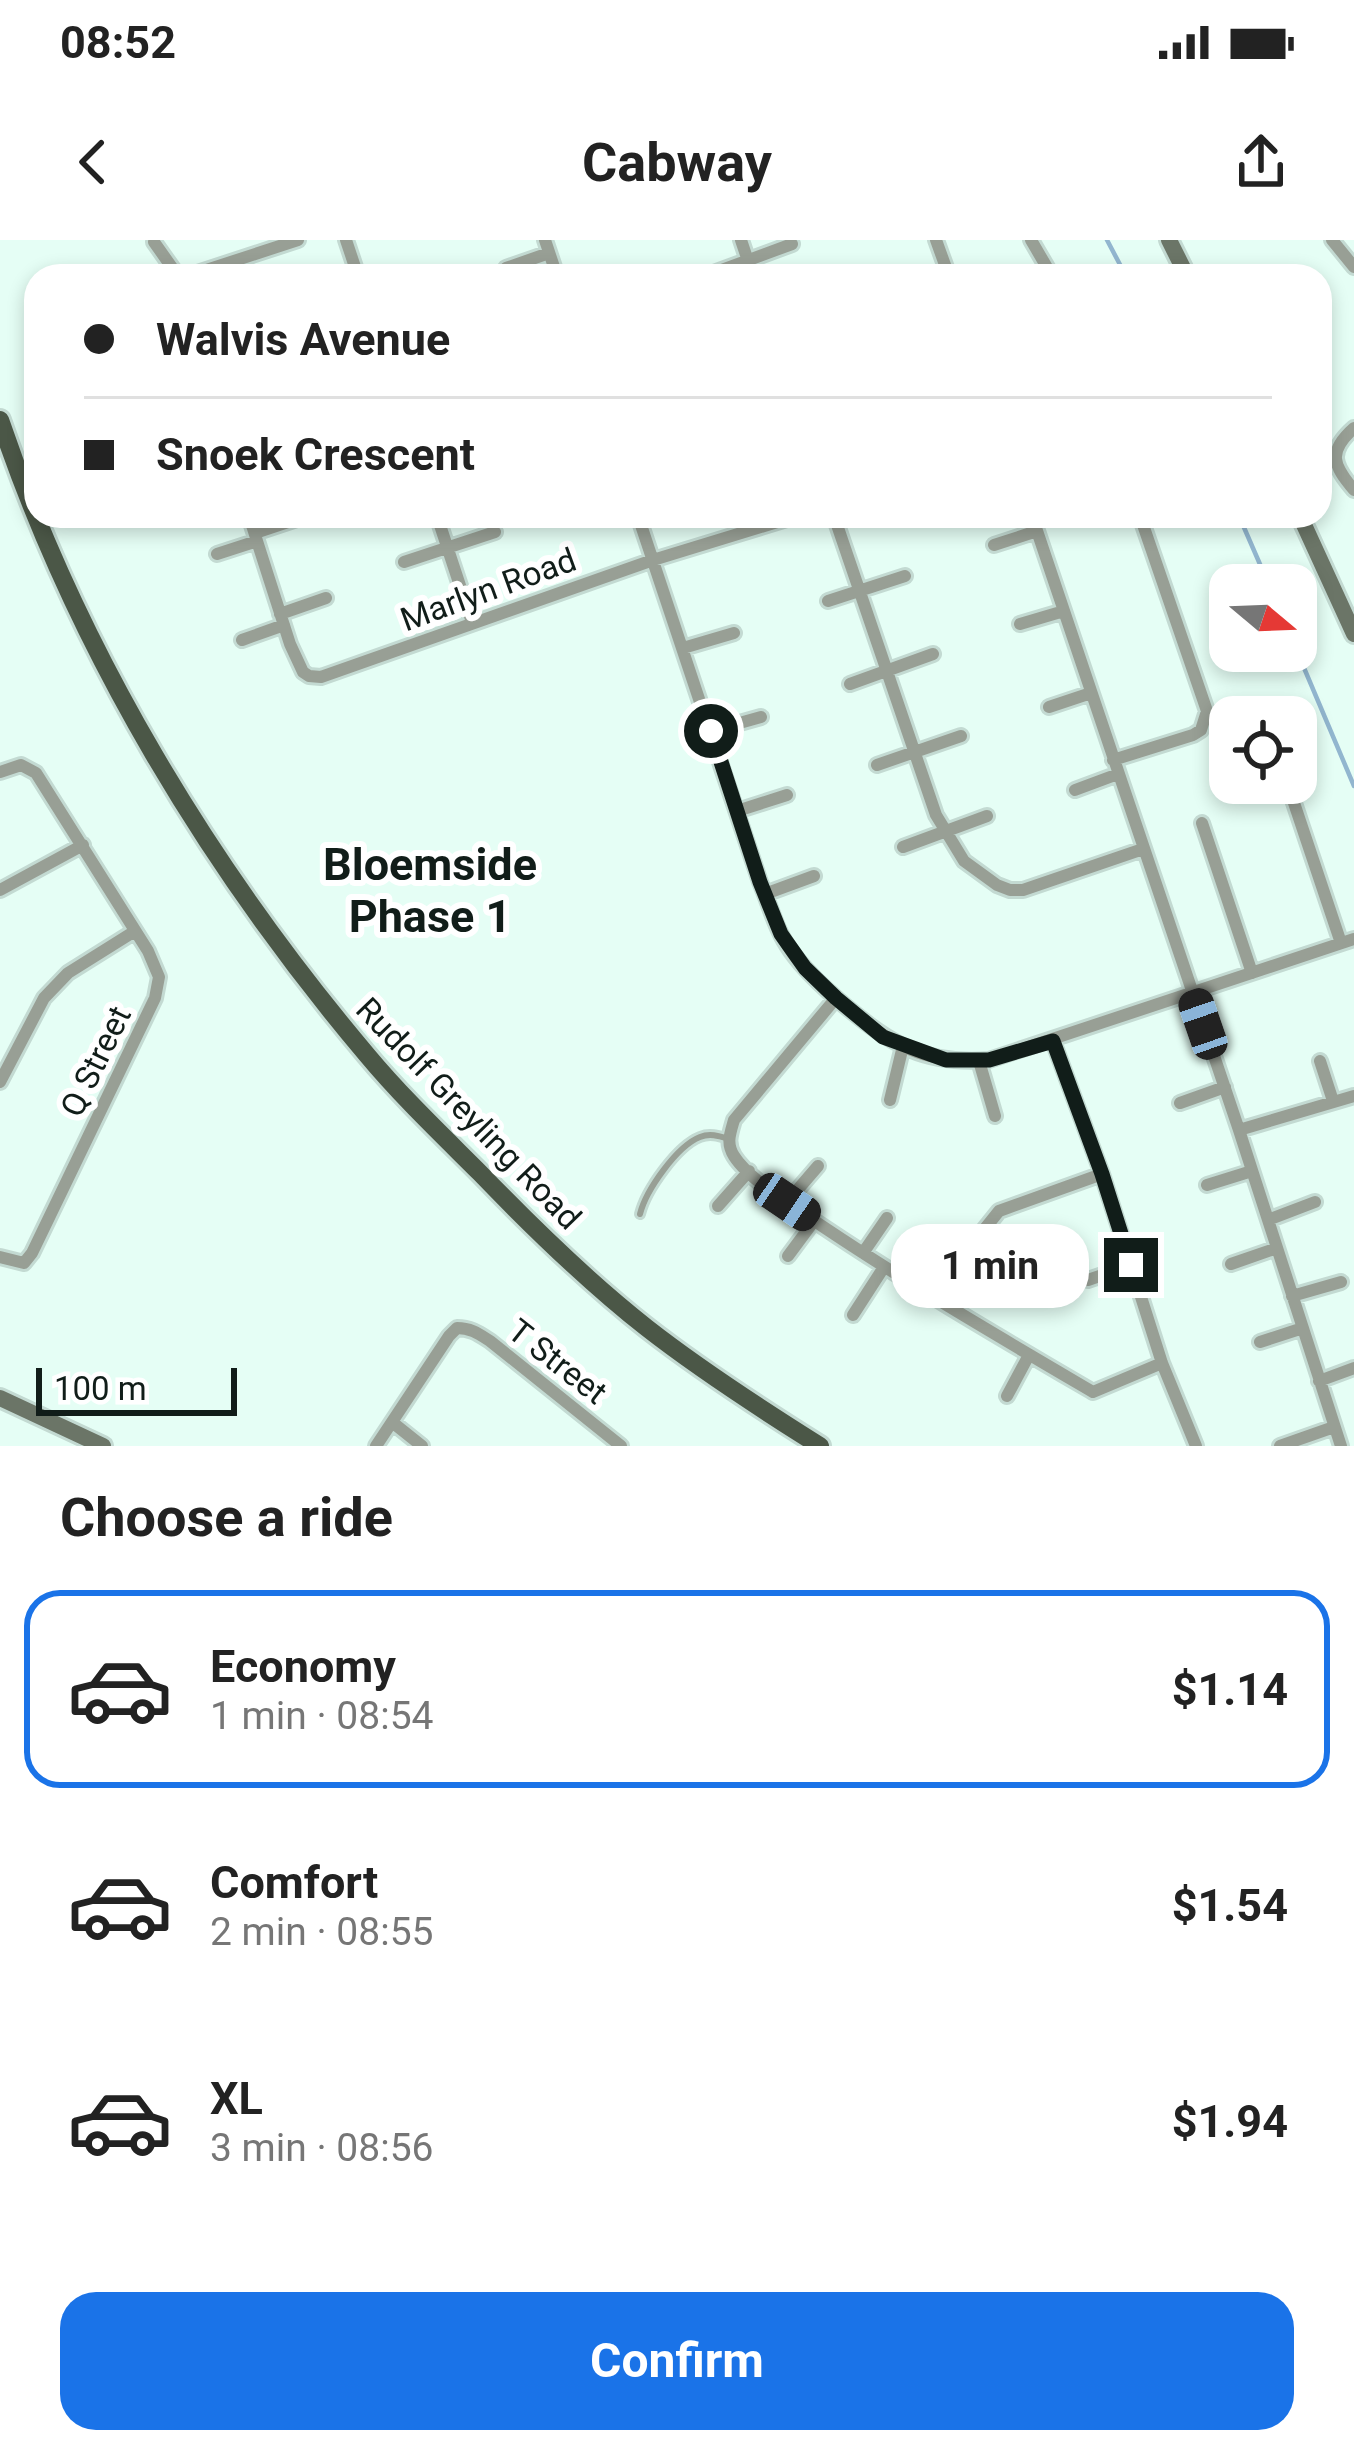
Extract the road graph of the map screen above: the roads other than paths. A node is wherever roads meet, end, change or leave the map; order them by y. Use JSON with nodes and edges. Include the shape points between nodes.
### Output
{"nodes":[{"id":1,"x":298,"y":240,"type":"edge"},
{"id":2,"x":741,"y":240,"type":"edge"},
{"id":3,"x":1332,"y":240,"type":"edge"},
{"id":4,"x":792,"y":244,"type":"dead end"},
{"id":5,"x":260,"y":246,"type":"edge"},
{"id":6,"x":547,"y":247,"type":"edge"},
{"id":7,"x":748,"y":261,"type":"junction"},
{"id":8,"x":217,"y":264,"type":"edge"},
{"id":9,"x":514,"y":264,"type":"edge"},
{"id":10,"x":739,"y":264,"type":"edge"},
{"id":11,"x":749,"y":264,"type":"edge"},
{"id":12,"x":1354,"y":267,"type":"edge"},
{"id":13,"x":0,"y":420,"type":"edge"},
{"id":14,"x":1354,"y":428,"type":"edge"},
{"id":15,"x":24,"y":483,"type":"edge"},
{"id":16,"x":1354,"y":490,"type":"edge"},
{"id":17,"x":41,"y":528,"type":"edge"},
{"id":18,"x":253,"y":528,"type":"edge"},
{"id":19,"x":276,"y":528,"type":"edge"},
{"id":20,"x":440,"y":528,"type":"edge"},
{"id":21,"x":642,"y":528,"type":"edge"},
{"id":22,"x":739,"y":528,"type":"edge"},
{"id":23,"x":838,"y":528,"type":"edge"},
{"id":24,"x":1036,"y":528,"type":"edge"},
{"id":25,"x":1145,"y":528,"type":"edge"},
{"id":26,"x":1305,"y":528,"type":"edge"},
{"id":27,"x":1037,"y":531,"type":"junction"},
{"id":28,"x":495,"y":532,"type":"dead end"},
{"id":29,"x":256,"y":537,"type":"junction"},
{"id":30,"x":994,"y":545,"type":"dead end"},
{"id":31,"x":447,"y":548,"type":"junction"},
{"id":32,"x":217,"y":554,"type":"dead end"},
{"id":33,"x":653,"y":560,"type":"junction"},
{"id":34,"x":404,"y":562,"type":"dead end"},
{"id":35,"x":905,"y":576,"type":"dead end"},
{"id":36,"x":860,"y":591,"type":"junction"},
{"id":37,"x":326,"y":598,"type":"dead end"},
{"id":38,"x":828,"y":601,"type":"dead end"},
{"id":39,"x":1064,"y":611,"type":"junction"},
{"id":40,"x":282,"y":620,"type":"junction"},
{"id":41,"x":472,"y":622,"type":"junction"},
{"id":42,"x":1020,"y":624,"type":"dead end"},
{"id":43,"x":734,"y":633,"type":"dead end"},
{"id":44,"x":1354,"y":634,"type":"edge"},
{"id":45,"x":242,"y":640,"type":"dead end"},
{"id":46,"x":683,"y":648,"type":"junction"},
{"id":47,"x":933,"y":654,"type":"dead end"},
{"id":48,"x":887,"y":670,"type":"junction"},
{"id":49,"x":850,"y":684,"type":"dead end"},
{"id":50,"x":1091,"y":693,"type":"junction"},
{"id":51,"x":1049,"y":707,"type":"dead end"},
{"id":52,"x":761,"y":717,"type":"dead end"},
{"id":53,"x":711,"y":731,"type":"junction"},
{"id":54,"x":961,"y":736,"type":"dead end"},
{"id":55,"x":914,"y":752,"type":"junction"},
{"id":56,"x":877,"y":765,"type":"dead end"},
{"id":57,"x":1115,"y":767,"type":"junction"},
{"id":58,"x":0,"y":772,"type":"edge"},
{"id":59,"x":1075,"y":790,"type":"dead end"},
{"id":60,"x":787,"y":794,"type":"dead end"},
{"id":61,"x":1295,"y":804,"type":"edge"},
{"id":62,"x":737,"y":811,"type":"junction"},
{"id":63,"x":987,"y":815,"type":"dead end"},
{"id":64,"x":1202,"y":823,"type":"dead end"},
{"id":65,"x":945,"y":832,"type":"junction"},
{"id":66,"x":83,"y":844,"type":"junction"},
{"id":67,"x":903,"y":847,"type":"dead end"},
{"id":68,"x":1143,"y":849,"type":"junction"},
{"id":69,"x":814,"y":876,"type":"dead end"},
{"id":70,"x":0,"y":890,"type":"edge"},
{"id":71,"x":765,"y":894,"type":"junction"},
{"id":72,"x":135,"y":931,"type":"junction"},
{"id":73,"x":1347,"y":941,"type":"edge"},
{"id":74,"x":1252,"y":973,"type":"junction"},
{"id":75,"x":1192,"y":993,"type":"junction"},
{"id":76,"x":836,"y":998,"type":"junction"},
{"id":77,"x":1053,"y":1041,"type":"junction"},
{"id":78,"x":903,"y":1046,"type":"junction"},
{"id":79,"x":1320,"y":1060,"type":"dead end"},
{"id":80,"x":979,"y":1061,"type":"junction"},
{"id":81,"x":0,"y":1082,"type":"edge"},
{"id":82,"x":1225,"y":1088,"type":"junction"},
{"id":83,"x":1354,"y":1096,"type":"edge"},
{"id":84,"x":890,"y":1100,"type":"dead end"},
{"id":85,"x":1334,"y":1101,"type":"junction"},
{"id":86,"x":1180,"y":1102,"type":"dead end"},
{"id":87,"x":995,"y":1116,"type":"dead end"},
{"id":88,"x":1239,"y":1130,"type":"junction"},
{"id":89,"x":729,"y":1139,"type":"junction"},
{"id":90,"x":818,"y":1166,"type":"dead end"},
{"id":91,"x":749,"y":1171,"type":"junction"},
{"id":92,"x":1252,"y":1171,"type":"junction"},
{"id":93,"x":1102,"y":1174,"type":"junction"},
{"id":94,"x":1207,"y":1185,"type":"dead end"},
{"id":95,"x":787,"y":1202,"type":"junction"},
{"id":96,"x":1316,"y":1202,"type":"dead end"},
{"id":97,"x":718,"y":1206,"type":"dead end"},
{"id":98,"x":640,"y":1214,"type":"dead end"},
{"id":99,"x":887,"y":1218,"type":"dead end"},
{"id":100,"x":1268,"y":1220,"type":"junction"},
{"id":101,"x":814,"y":1221,"type":"junction"},
{"id":102,"x":1277,"y":1248,"type":"junction"},
{"id":103,"x":863,"y":1253,"type":"junction"},
{"id":104,"x":788,"y":1256,"type":"dead end"},
{"id":105,"x":0,"y":1258,"type":"edge"},
{"id":106,"x":1231,"y":1264,"type":"dead end"},
{"id":107,"x":1131,"y":1265,"type":"junction"},
{"id":108,"x":884,"y":1267,"type":"junction"},
{"id":109,"x":1088,"y":1280,"type":"dead end"},
{"id":110,"x":1341,"y":1282,"type":"dead end"},
{"id":111,"x":1292,"y":1296,"type":"junction"},
{"id":112,"x":930,"y":1297,"type":"junction"},
{"id":113,"x":853,"y":1315,"type":"dead end"},
{"id":114,"x":1303,"y":1328,"type":"junction"},
{"id":115,"x":1260,"y":1342,"type":"dead end"},
{"id":116,"x":1029,"y":1354,"type":"junction"},
{"id":117,"x":1162,"y":1364,"type":"junction"},
{"id":118,"x":1354,"y":1368,"type":"edge"},
{"id":119,"x":1319,"y":1381,"type":"junction"},
{"id":120,"x":1007,"y":1396,"type":"dead end"},
{"id":121,"x":0,"y":1398,"type":"edge"},
{"id":122,"x":392,"y":1422,"type":"junction"},
{"id":123,"x":1334,"y":1427,"type":"junction"},
{"id":124,"x":103,"y":1446,"type":"edge"},
{"id":125,"x":376,"y":1446,"type":"edge"},
{"id":126,"x":422,"y":1446,"type":"edge"},
{"id":127,"x":621,"y":1446,"type":"edge"},
{"id":128,"x":820,"y":1446,"type":"edge"},
{"id":129,"x":1196,"y":1446,"type":"edge"},
{"id":130,"x":1280,"y":1446,"type":"edge"},
{"id":131,"x":1341,"y":1446,"type":"edge"}],
"edges":[{"from":1,"to":5,"type":"street"},
{"from":2,"to":7,"type":"street"},
{"from":3,"to":12,"type":"street"},
{"from":4,"to":7,"type":"street"},
{"from":5,"to":8,"type":"street"},
{"from":6,"to":9,"type":"street"},
{"from":7,"to":10,"type":"street"},
{"from":7,"to":11,"type":"street"},
{"from":13,"to":15,"type":"main road","name":"Rudolf Greyling Road"},
{"from":14,"to":16,"type":"street","via":[[1335,454]]},
{"from":17,"to":128,"type":"main road","name":"Rudolf Greyling Road","via":[[166,776],[332,1014],[397,1090],[585,1276],[683,1355]]},
{"from":18,"to":29,"type":"street"},
{"from":19,"to":29,"type":"street"},
{"from":20,"to":31,"type":"street"},
{"from":21,"to":33,"type":"street"},
{"from":22,"to":33,"type":"street","name":"Marlyn Road"},
{"from":23,"to":36,"type":"street"},
{"from":24,"to":27,"type":"street"},
{"from":25,"to":57,"type":"street","via":[[1207,712],[1193,735]]},
{"from":26,"to":44,"type":"street"},
{"from":27,"to":30,"type":"street"},
{"from":27,"to":39,"type":"street"},
{"from":28,"to":31,"type":"street"},
{"from":29,"to":32,"type":"street"},
{"from":29,"to":40,"type":"street"},
{"from":31,"to":34,"type":"street"},
{"from":31,"to":41,"type":"street"},
{"from":33,"to":41,"type":"street","name":"Marlyn Road"},
{"from":33,"to":46,"type":"street"},
{"from":35,"to":36,"type":"street"},
{"from":36,"to":38,"type":"street"},
{"from":36,"to":48,"type":"street"},
{"from":37,"to":40,"type":"street"},
{"from":39,"to":42,"type":"street"},
{"from":39,"to":50,"type":"street"},
{"from":40,"to":41,"type":"street","name":"Marlyn Road","via":[[303,672],[320,677]]},
{"from":40,"to":45,"type":"street"},
{"from":43,"to":46,"type":"street"},
{"from":46,"to":53,"type":"street"},
{"from":47,"to":48,"type":"street"},
{"from":48,"to":49,"type":"street"},
{"from":48,"to":55,"type":"street"},
{"from":50,"to":51,"type":"street"},
{"from":50,"to":57,"type":"street"},
{"from":52,"to":53,"type":"street"},
{"from":53,"to":62,"type":"street"},
{"from":54,"to":55,"type":"street"},
{"from":55,"to":56,"type":"street"},
{"from":55,"to":65,"type":"street"},
{"from":57,"to":59,"type":"street"},
{"from":57,"to":68,"type":"street"},
{"from":58,"to":66,"type":"street","name":"Q Street","via":[[20,765],[36,773]]},
{"from":60,"to":62,"type":"street"},
{"from":61,"to":73,"type":"street"},
{"from":62,"to":71,"type":"street"},
{"from":63,"to":65,"type":"street"},
{"from":64,"to":74,"type":"street"},
{"from":65,"to":67,"type":"street"},
{"from":65,"to":68,"type":"street","via":[[964,860],[1010,890]]},
{"from":66,"to":70,"type":"street"},
{"from":66,"to":72,"type":"street","name":"Q Street"},
{"from":68,"to":75,"type":"street"},
{"from":69,"to":71,"type":"street"},
{"from":71,"to":76,"type":"street","via":[[790,950]]},
{"from":72,"to":81,"type":"street","via":[[44,998]]},
{"from":72,"to":105,"type":"street","name":"Q Street","via":[[159,977],[155,998],[32,1253],[24,1263]]},
{"from":73,"to":74,"type":"street"},
{"from":74,"to":75,"type":"street"},
{"from":75,"to":77,"type":"street"},
{"from":75,"to":82,"type":"street"},
{"from":76,"to":78,"type":"street"},
{"from":76,"to":89,"type":"street","via":[[734,1120]]},
{"from":77,"to":80,"type":"street"},
{"from":77,"to":93,"type":"street"},
{"from":78,"to":80,"type":"street"},
{"from":78,"to":84,"type":"street"},
{"from":79,"to":85,"type":"street"},
{"from":80,"to":87,"type":"street"},
{"from":82,"to":86,"type":"street"},
{"from":82,"to":88,"type":"street"},
{"from":83,"to":85,"type":"street"},
{"from":85,"to":88,"type":"street"},
{"from":88,"to":92,"type":"street"},
{"from":89,"to":91,"type":"street"},
{"from":89,"to":98,"type":"lane","via":[[691,1142]]},
{"from":90,"to":95,"type":"street"},
{"from":91,"to":95,"type":"street"},
{"from":91,"to":97,"type":"street"},
{"from":92,"to":94,"type":"street"},
{"from":92,"to":100,"type":"street"},
{"from":93,"to":107,"type":"street"},
{"from":93,"to":112,"type":"street","via":[[999,1210]]},
{"from":95,"to":101,"type":"street"},
{"from":96,"to":100,"type":"street"},
{"from":99,"to":103,"type":"street"},
{"from":100,"to":102,"type":"street"},
{"from":101,"to":103,"type":"street"},
{"from":101,"to":104,"type":"street"},
{"from":102,"to":106,"type":"street"},
{"from":102,"to":111,"type":"street"},
{"from":103,"to":108,"type":"street"},
{"from":107,"to":109,"type":"street"},
{"from":107,"to":117,"type":"street"},
{"from":108,"to":112,"type":"street"},
{"from":108,"to":113,"type":"street"},
{"from":110,"to":111,"type":"street"},
{"from":111,"to":114,"type":"street"},
{"from":112,"to":116,"type":"street"},
{"from":114,"to":115,"type":"street"},
{"from":114,"to":119,"type":"street"},
{"from":116,"to":117,"type":"street","via":[[1093,1392]]},
{"from":116,"to":120,"type":"street"},
{"from":117,"to":129,"type":"street"},
{"from":118,"to":119,"type":"street"},
{"from":119,"to":123,"type":"street"},
{"from":121,"to":124,"type":"street"},
{"from":122,"to":125,"type":"street","name":"T Street"},
{"from":122,"to":126,"type":"street"},
{"from":122,"to":127,"type":"street","name":"T Street","via":[[449,1336],[464,1328]]},
{"from":123,"to":130,"type":"street"},
{"from":123,"to":131,"type":"street"}]}
